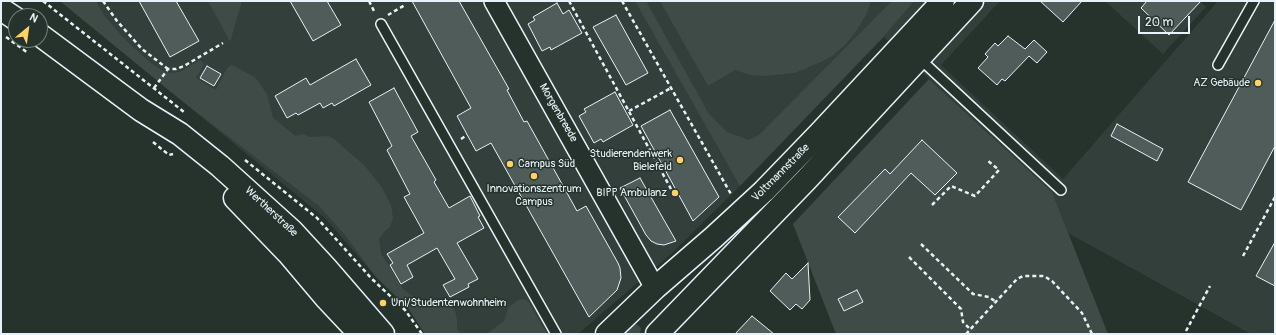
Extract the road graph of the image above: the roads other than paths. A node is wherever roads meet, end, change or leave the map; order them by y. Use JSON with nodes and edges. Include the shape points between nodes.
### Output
{"nodes":[{"id":1,"x":494,"y":1,"type":"edge"},
{"id":2,"x":943,"y":1,"type":"edge"},
{"id":3,"x":972,"y":1,"type":"edge"},
{"id":4,"x":1254,"y":1,"type":"edge"},
{"id":5,"x":381,"y":24,"type":"dead end"},
{"id":6,"x":48,"y":41,"type":"edge"},
{"id":7,"x":919,"y":58,"type":"junction"},
{"id":8,"x":1218,"y":65,"type":"dead end"},
{"id":9,"x":141,"y":110,"type":"junction"},
{"id":10,"x":1061,"y":190,"type":"dead end"},
{"id":11,"x":655,"y":288,"type":"junction"},
{"id":12,"x":326,"y":298,"type":"junction"},
{"id":13,"x":673,"y":317,"type":"junction"},
{"id":14,"x":347,"y":334,"type":"edge"},
{"id":15,"x":360,"y":334,"type":"edge"},
{"id":16,"x":382,"y":334,"type":"edge"},
{"id":17,"x":556,"y":334,"type":"edge"},
{"id":18,"x":607,"y":334,"type":"edge"},
{"id":19,"x":657,"y":334,"type":"edge"}],
"edges":[{"from":1,"to":11,"type":"street","name":"Morgenbreede"},
{"from":2,"to":11,"type":"street","name":"Voltmannstraße","via":[[810,144],[741,213]]},
{"from":3,"to":7,"type":"street","name":"Voltmannstraße"},
{"from":4,"to":8,"type":"lane"},
{"from":5,"to":17,"type":"lane"},
{"from":6,"to":9,"type":"street","name":"Wertherstraße"},
{"from":7,"to":10,"type":"lane"},
{"from":7,"to":13,"type":"street","name":"Voltmannstraße","via":[[807,179]]},
{"from":9,"to":12,"type":"street","name":"Wertherstraße","via":[[252,214]]},
{"from":9,"to":16,"type":"street","name":"Wertherstraße","via":[[180,134],[260,201],[326,268]]},
{"from":11,"to":13,"type":"street"},
{"from":11,"to":18,"type":"street","name":"Voltmannstraße"},
{"from":12,"to":14,"type":"street","name":"Wertherstraße"},
{"from":12,"to":15,"type":"street","name":"Wertherstraße"},
{"from":13,"to":19,"type":"street","name":"Voltmannstraße"}]}
